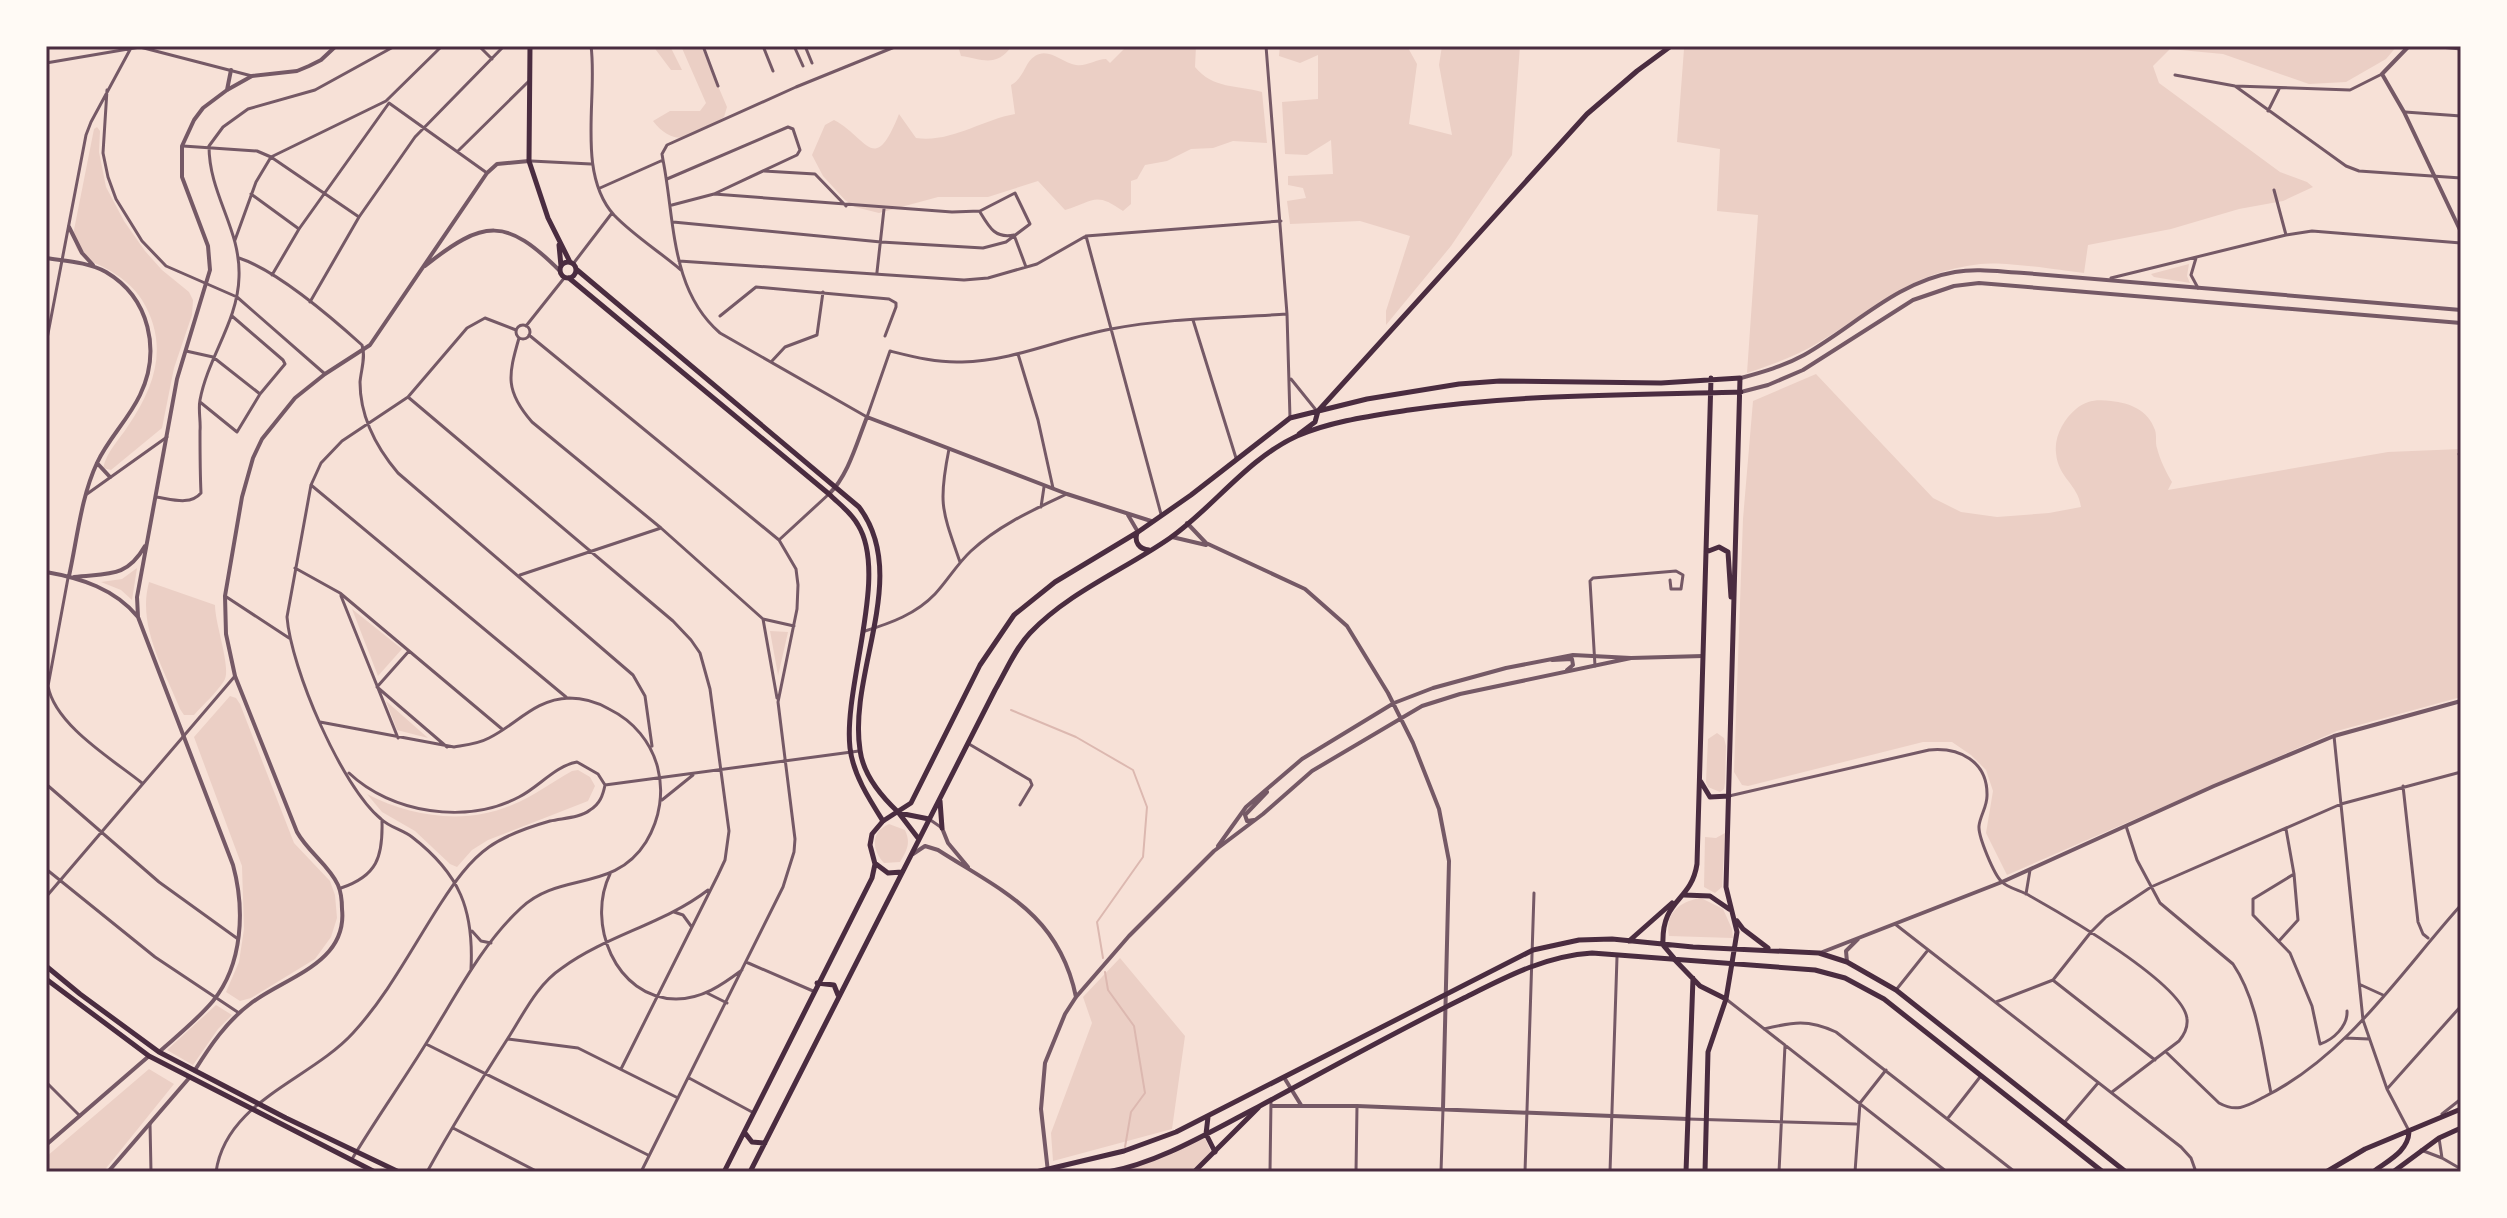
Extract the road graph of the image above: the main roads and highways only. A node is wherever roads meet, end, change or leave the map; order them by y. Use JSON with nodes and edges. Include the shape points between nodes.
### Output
{"nodes":[{"id":1,"x":530,"y":46,"type":"edge"},
{"id":2,"x":1671,"y":46,"type":"edge"},
{"id":3,"x":559,"y":244,"type":"junction"},
{"id":4,"x":573,"y":265,"type":"junction"},
{"id":5,"x":561,"y":268,"type":"junction"},
{"id":6,"x":567,"y":278,"type":"junction"},
{"id":7,"x":1711,"y":378,"type":"junction"},
{"id":8,"x":1340,"y":387,"type":"junction"},
{"id":9,"x":1741,"y":392,"type":"junction"},
{"id":10,"x":1710,"y":393,"type":"junction"},
{"id":11,"x":1342,"y":405,"type":"junction"},
{"id":12,"x":1317,"y":411,"type":"junction"},
{"id":13,"x":1295,"y":437,"type":"junction"},
{"id":14,"x":1138,"y":532,"type":"junction"},
{"id":15,"x":1150,"y":551,"type":"junction"},
{"id":16,"x":1706,"y":552,"type":"junction"},
{"id":17,"x":1733,"y":610,"type":"junction"},
{"id":18,"x":1699,"y":778,"type":"junction"},
{"id":19,"x":1729,"y":796,"type":"junction"},
{"id":20,"x":940,"y":798,"type":"junction"},
{"id":21,"x":898,"y":812,"type":"junction"},
{"id":22,"x":929,"y":819,"type":"junction"},
{"id":23,"x":883,"y":821,"type":"junction"},
{"id":24,"x":942,"y":828,"type":"road end"},
{"id":25,"x":919,"y":839,"type":"junction"},
{"id":26,"x":875,"y":864,"type":"junction"},
{"id":27,"x":902,"y":872,"type":"junction"},
{"id":28,"x":1682,"y":895,"type":"junction"},
{"id":29,"x":1734,"y":917,"type":"junction"},
{"id":30,"x":1628,"y":941,"type":"junction"},
{"id":31,"x":1663,"y":945,"type":"junction"},
{"id":32,"x":1733,"y":949,"type":"junction"},
{"id":33,"x":1770,"y":950,"type":"junction"},
{"id":34,"x":1674,"y":959,"type":"junction"},
{"id":35,"x":1732,"y":963,"type":"junction"},
{"id":36,"x":46,"y":966,"type":"edge"},
{"id":37,"x":1693,"y":978,"type":"junction"},
{"id":38,"x":46,"y":979,"type":"edge"},
{"id":39,"x":817,"y":983,"type":"junction"},
{"id":40,"x":838,"y":996,"type":"junction"},
{"id":41,"x":1726,"y":999,"type":"junction"},
{"id":42,"x":1922,"y":1011,"type":"junction"},
{"id":43,"x":1911,"y":1021,"type":"junction"},
{"id":44,"x":1937,"y":1023,"type":"junction"},
{"id":45,"x":1928,"y":1034,"type":"junction"},
{"id":46,"x":1260,"y":1105,"type":"junction"},
{"id":47,"x":2461,"y":1109,"type":"edge"},
{"id":48,"x":1208,"y":1117,"type":"junction"},
{"id":49,"x":2461,"y":1128,"type":"edge"},
{"id":50,"x":744,"y":1132,"type":"junction"},
{"id":51,"x":2409,"y":1132,"type":"junction"},
{"id":52,"x":1206,"y":1134,"type":"junction"},
{"id":53,"x":765,"y":1143,"type":"junction"},
{"id":54,"x":1215,"y":1152,"type":"junction"},
{"id":55,"x":1048,"y":1170,"type":"edge"},
{"id":56,"x":2327,"y":1171,"type":"edge"},
{"id":57,"x":375,"y":1172,"type":"edge"},
{"id":58,"x":399,"y":1172,"type":"edge"},
{"id":59,"x":724,"y":1172,"type":"edge"},
{"id":60,"x":750,"y":1172,"type":"edge"},
{"id":61,"x":1036,"y":1172,"type":"edge"},
{"id":62,"x":1108,"y":1172,"type":"edge"},
{"id":63,"x":1194,"y":1172,"type":"edge"},
{"id":64,"x":1686,"y":1172,"type":"edge"},
{"id":65,"x":1705,"y":1172,"type":"edge"},
{"id":66,"x":2103,"y":1172,"type":"edge"},
{"id":67,"x":2126,"y":1172,"type":"edge"},
{"id":68,"x":2373,"y":1172,"type":"edge"},
{"id":69,"x":2393,"y":1172,"type":"edge"}],
"edges":[{"from":1,"to":3,"type":"main road","via":[[529,161]]},
{"from":2,"to":8,"type":"main road","via":[[1587,114]]},
{"from":3,"to":4,"type":"main road"},
{"from":3,"to":5,"type":"main road"},
{"from":4,"to":5,"type":"main road"},
{"from":4,"to":6,"type":"main road","via":[[574,275]]},
{"from":4,"to":21,"type":"main road","via":[[859,507],[880,559],[859,708],[860,750],[883,798]]},
{"from":5,"to":6,"type":"main road"},
{"from":6,"to":23,"type":"main road","via":[[829,494],[860,526],[868,587],[850,721],[851,752]]},
{"from":7,"to":9,"type":"main road","via":[[1740,378]]},
{"from":7,"to":10,"type":"main road"},
{"from":7,"to":11,"type":"main road","via":[[1661,383],[1500,381]]},
{"from":8,"to":11,"type":"main road","via":[[1337,398]]},
{"from":8,"to":12,"type":"main road"},
{"from":9,"to":10,"type":"main road"},
{"from":9,"to":17,"type":"main road"},
{"from":10,"to":13,"type":"main road","via":[[1489,399],[1341,422]]},
{"from":10,"to":16,"type":"main road"},
{"from":11,"to":12,"type":"main road"},
{"from":12,"to":13,"type":"main road","via":[[1313,424]]},
{"from":12,"to":14,"type":"main road","via":[[1290,418]]},
{"from":13,"to":15,"type":"main road"},
{"from":14,"to":15,"type":"main road","via":[[1138,545]]},
{"from":14,"to":21,"type":"main road","via":[[1066,574],[1014,615],[980,665],[917,793]]},
{"from":15,"to":20,"type":"main road","via":[[1082,592],[1029,634]]},
{"from":16,"to":17,"type":"main road","via":[[1719,547],[1728,552]]},
{"from":16,"to":18,"type":"main road"},
{"from":17,"to":19,"type":"main road"},
{"from":18,"to":19,"type":"main road","via":[[1710,797]]},
{"from":18,"to":28,"type":"main road","via":[[1697,864]]},
{"from":19,"to":29,"type":"main road","via":[[1726,887]]},
{"from":20,"to":22,"type":"main road"},
{"from":20,"to":24,"type":"main road"},
{"from":21,"to":22,"type":"main road"},
{"from":21,"to":23,"type":"main road"},
{"from":21,"to":25,"type":"main road"},
{"from":22,"to":25,"type":"main road"},
{"from":23,"to":26,"type":"main road","via":[[872,834]]},
{"from":25,"to":27,"type":"main road"},
{"from":26,"to":27,"type":"main road","via":[[888,873]]},
{"from":26,"to":39,"type":"main road"},
{"from":27,"to":40,"type":"main road"},
{"from":28,"to":29,"type":"main road","via":[[1710,896]]},
{"from":28,"to":30,"type":"main road"},
{"from":28,"to":31,"type":"main road","via":[[1663,922]]},
{"from":29,"to":32,"type":"main road"},
{"from":29,"to":33,"type":"main road"},
{"from":30,"to":31,"type":"main road"},
{"from":30,"to":48,"type":"main road","via":[[1579,940],[1533,950]]},
{"from":31,"to":32,"type":"main road"},
{"from":31,"to":34,"type":"main road"},
{"from":32,"to":33,"type":"main road"},
{"from":32,"to":35,"type":"main road"},
{"from":33,"to":42,"type":"main road","via":[[1819,953],[1847,962]]},
{"from":34,"to":35,"type":"main road"},
{"from":34,"to":37,"type":"main road"},
{"from":34,"to":46,"type":"main road","via":[[1572,954],[1533,964]]},
{"from":35,"to":41,"type":"main road"},
{"from":35,"to":43,"type":"main road","via":[[1845,978]]},
{"from":36,"to":58,"type":"main road","via":[[159,1052]]},
{"from":37,"to":41,"type":"main road"},
{"from":37,"to":64,"type":"main road"},
{"from":38,"to":57,"type":"main road","via":[[149,1056]]},
{"from":39,"to":40,"type":"main road","via":[[834,985]]},
{"from":39,"to":50,"type":"main road"},
{"from":40,"to":53,"type":"main road"},
{"from":41,"to":65,"type":"main road","via":[[1708,1052]]},
{"from":42,"to":43,"type":"main road"},
{"from":42,"to":44,"type":"main road"},
{"from":43,"to":45,"type":"main road"},
{"from":44,"to":45,"type":"main road"},
{"from":44,"to":67,"type":"main road"},
{"from":45,"to":66,"type":"main road"},
{"from":46,"to":52,"type":"main road"},
{"from":46,"to":54,"type":"main road"},
{"from":47,"to":51,"type":"main road"},
{"from":48,"to":52,"type":"main road"},
{"from":48,"to":55,"type":"main road","via":[[1124,1151]]},
{"from":49,"to":69,"type":"main road"},
{"from":50,"to":53,"type":"main road","via":[[752,1142]]},
{"from":50,"to":59,"type":"main road"},
{"from":51,"to":56,"type":"main road"},
{"from":51,"to":68,"type":"main road","via":[[2402,1150]]},
{"from":52,"to":54,"type":"main road"},
{"from":52,"to":62,"type":"main road"},
{"from":53,"to":60,"type":"main road"},
{"from":54,"to":63,"type":"main road"},
{"from":55,"to":61,"type":"main road"}]}
